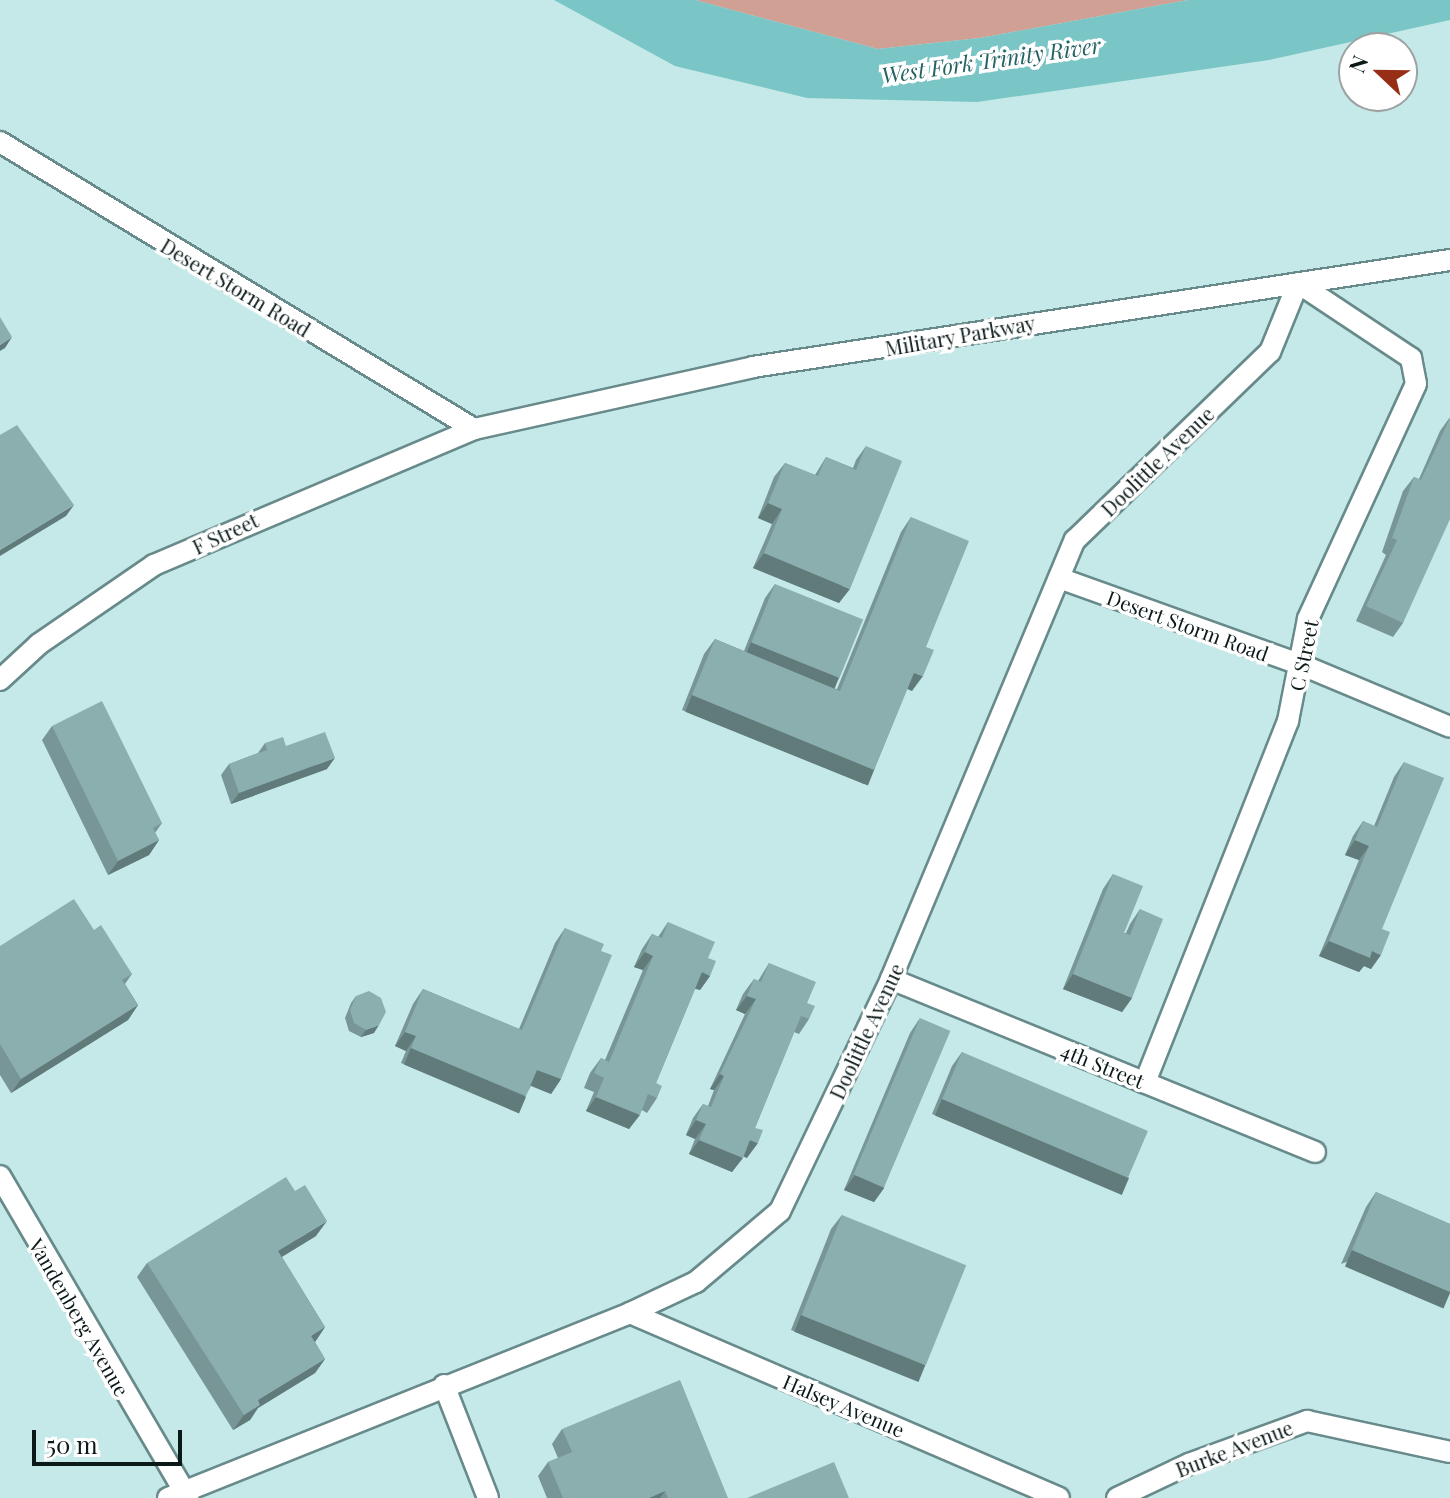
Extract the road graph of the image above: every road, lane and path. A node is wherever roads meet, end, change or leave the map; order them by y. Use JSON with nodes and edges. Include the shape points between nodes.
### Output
{"nodes":[{"id":1,"x":0,"y":142,"type":"edge"},
{"id":2,"x":1450,"y":260,"type":"edge"},
{"id":3,"x":1298,"y":283,"type":"junction"},
{"id":4,"x":474,"y":429,"type":"junction"},
{"id":5,"x":1059,"y":578,"type":"junction"},
{"id":6,"x":1302,"y":665,"type":"junction"},
{"id":7,"x":0,"y":680,"type":"edge"},
{"id":8,"x":1450,"y":727,"type":"edge"},
{"id":9,"x":891,"y":979,"type":"junction"},
{"id":10,"x":1145,"y":1083,"type":"junction"},
{"id":11,"x":1315,"y":1152,"type":"dead end"},
{"id":12,"x":0,"y":1176,"type":"edge"},
{"id":13,"x":630,"y":1313,"type":"junction"},
{"id":14,"x":444,"y":1385,"type":"junction"},
{"id":15,"x":1450,"y":1452,"type":"edge"},
{"id":16,"x":180,"y":1496,"type":"edge"},
{"id":17,"x":488,"y":1498,"type":"edge"},
{"id":18,"x":1059,"y":1498,"type":"edge"},
{"id":19,"x":1117,"y":1498,"type":"edge"}],
"edges":[{"from":1,"to":4,"type":"street","name":"Desert Storm Road"},
{"from":2,"to":3,"type":"street","name":"Military Parkway"},
{"from":3,"to":4,"type":"street","name":"Military Parkway","via":[[753,367]]},
{"from":3,"to":5,"type":"street","name":"Doolittle Avenue","via":[[1270,352],[1075,540]]},
{"from":3,"to":6,"type":"street","name":"C Street","via":[[1411,358],[1416,384],[1308,619]]},
{"from":4,"to":7,"type":"street","name":"F Street","via":[[154,565],[39,644]]},
{"from":5,"to":6,"type":"street","name":"Desert Storm Road"},
{"from":5,"to":9,"type":"street","name":"Doolittle Avenue"},
{"from":6,"to":8,"type":"street","name":"Desert Storm Road"},
{"from":6,"to":10,"type":"street","name":"C Street","via":[[1288,721]]},
{"from":9,"to":10,"type":"street","name":"4th Street"},
{"from":9,"to":13,"type":"street","name":"Doolittle Avenue","via":[[780,1211],[696,1282]]},
{"from":10,"to":11,"type":"street","name":"4th Street"},
{"from":12,"to":16,"type":"street","name":"Vandenberg Avenue"},
{"from":13,"to":14,"type":"street","name":"Doolittle Avenue"},
{"from":13,"to":18,"type":"street","name":"Halsey Avenue"},
{"from":14,"to":16,"type":"street","name":"Doolittle Avenue"},
{"from":14,"to":17,"type":"street"},
{"from":15,"to":19,"type":"street","name":"Burke Avenue","via":[[1307,1421],[1189,1464]]}]}
